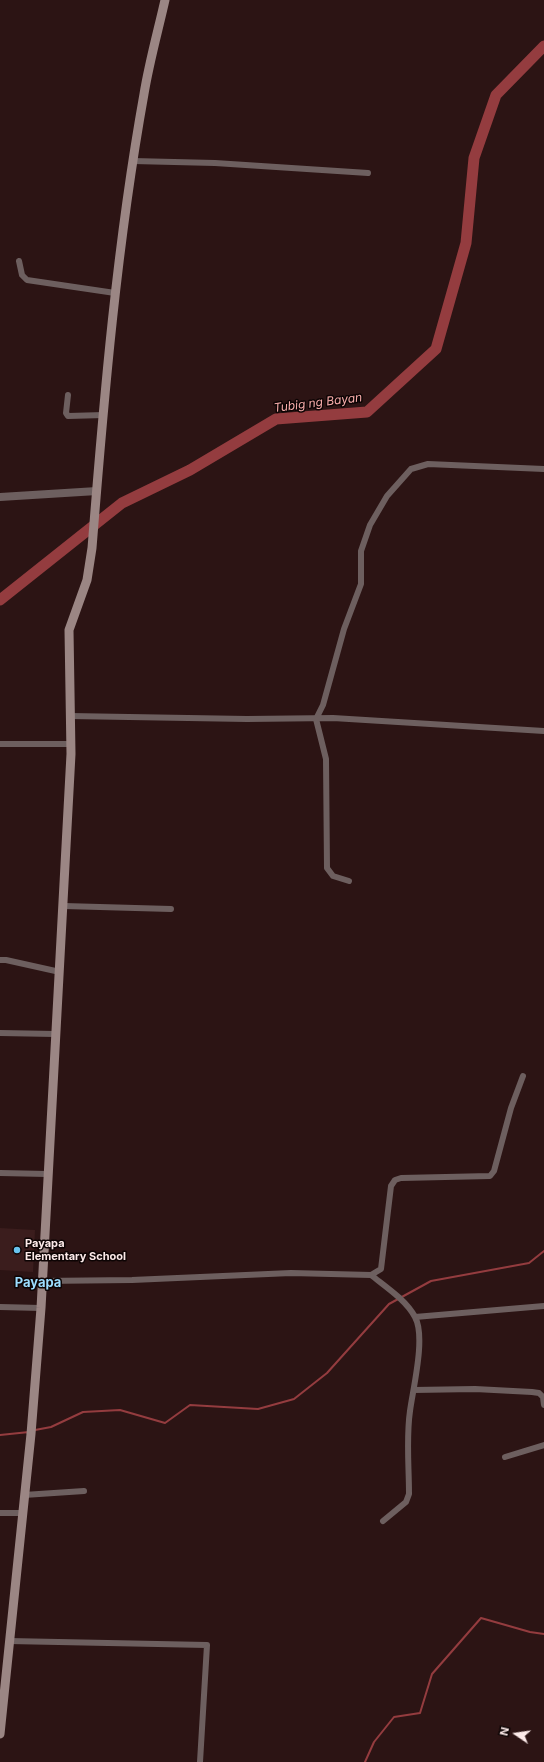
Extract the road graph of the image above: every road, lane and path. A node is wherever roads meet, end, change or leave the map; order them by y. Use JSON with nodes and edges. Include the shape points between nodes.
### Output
{"nodes":[{"id":1,"x":165,"y":0,"type":"edge"},
{"id":2,"x":133,"y":161,"type":"junction"},
{"id":3,"x":368,"y":173,"type":"dead end"},
{"id":4,"x":19,"y":261,"type":"dead end"},
{"id":5,"x":115,"y":293,"type":"junction"},
{"id":6,"x":68,"y":395,"type":"dead end"},
{"id":7,"x":104,"y":415,"type":"junction"},
{"id":8,"x":544,"y":469,"type":"edge"},
{"id":9,"x":97,"y":491,"type":"junction"},
{"id":10,"x":0,"y":497,"type":"edge"},
{"id":11,"x":70,"y":716,"type":"junction"},
{"id":12,"x":316,"y":719,"type":"junction"},
{"id":13,"x":544,"y":731,"type":"edge"},
{"id":14,"x":0,"y":744,"type":"edge"},
{"id":15,"x":71,"y":744,"type":"junction"},
{"id":16,"x":349,"y":881,"type":"dead end"},
{"id":17,"x":64,"y":906,"type":"junction"},
{"id":18,"x":171,"y":909,"type":"dead end"},
{"id":19,"x":0,"y":960,"type":"edge"},
{"id":20,"x":60,"y":972,"type":"junction"},
{"id":21,"x":0,"y":1033,"type":"edge"},
{"id":22,"x":55,"y":1034,"type":"junction"},
{"id":23,"x":523,"y":1076,"type":"dead end"},
{"id":24,"x":0,"y":1172,"type":"edge"},
{"id":25,"x":47,"y":1174,"type":"junction"},
{"id":26,"x":371,"y":1274,"type":"junction"},
{"id":27,"x":41,"y":1281,"type":"junction"},
{"id":28,"x":544,"y":1306,"type":"edge"},
{"id":29,"x":0,"y":1307,"type":"edge"},
{"id":30,"x":41,"y":1308,"type":"junction"},
{"id":31,"x":415,"y":1317,"type":"junction"},
{"id":32,"x":414,"y":1390,"type":"junction"},
{"id":33,"x":544,"y":1405,"type":"edge"},
{"id":34,"x":544,"y":1445,"type":"edge"},
{"id":35,"x":505,"y":1457,"type":"dead end"},
{"id":36,"x":84,"y":1491,"type":"dead end"},
{"id":37,"x":24,"y":1495,"type":"junction"},
{"id":38,"x":0,"y":1513,"type":"edge"},
{"id":39,"x":23,"y":1513,"type":"junction"},
{"id":40,"x":384,"y":1521,"type":"dead end"},
{"id":41,"x":9,"y":1642,"type":"junction"},
{"id":42,"x":0,"y":1734,"type":"edge"},
{"id":43,"x":200,"y":1762,"type":"edge"}],
"edges":[{"from":1,"to":2,"type":"main road","via":[[144,93]]},
{"from":2,"to":3,"type":"street","via":[[215,163]]},
{"from":2,"to":5,"type":"main road"},
{"from":4,"to":5,"type":"street","via":[[22,275],[27,280]]},
{"from":5,"to":7,"type":"main road"},
{"from":6,"to":7,"type":"street","via":[[68,416]]},
{"from":7,"to":9,"type":"main road"},
{"from":8,"to":12,"type":"street","via":[[428,464],[411,469],[388,496],[370,525],[361,551],[361,584],[344,629],[323,705]]},
{"from":9,"to":10,"type":"street"},
{"from":9,"to":11,"type":"main road","via":[[87,580],[69,630]]},
{"from":11,"to":12,"type":"street"},
{"from":11,"to":15,"type":"main road"},
{"from":12,"to":13,"type":"street"},
{"from":12,"to":16,"type":"street","via":[[326,759],[327,868],[333,876]]},
{"from":14,"to":15,"type":"street"},
{"from":15,"to":17,"type":"main road"},
{"from":17,"to":18,"type":"street"},
{"from":17,"to":20,"type":"main road"},
{"from":19,"to":20,"type":"street"},
{"from":20,"to":22,"type":"main road"},
{"from":21,"to":22,"type":"street"},
{"from":22,"to":25,"type":"main road"},
{"from":23,"to":26,"type":"street","via":[[511,1108],[494,1171],[490,1176],[395,1180],[391,1186],[381,1269]]},
{"from":24,"to":25,"type":"street"},
{"from":25,"to":27,"type":"main road"},
{"from":26,"to":27,"type":"street","via":[[292,1273]]},
{"from":26,"to":31,"type":"street","via":[[397,1296]]},
{"from":27,"to":30,"type":"main road"},
{"from":28,"to":31,"type":"street"},
{"from":29,"to":30,"type":"street"},
{"from":30,"to":37,"type":"main road"},
{"from":31,"to":32,"type":"street","via":[[420,1329]]},
{"from":32,"to":33,"type":"street","via":[[475,1389],[532,1392],[543,1397]]},
{"from":32,"to":40,"type":"street","via":[[408,1442],[409,1494],[406,1502]]},
{"from":34,"to":35,"type":"street"},
{"from":36,"to":37,"type":"street"},
{"from":37,"to":39,"type":"main road"},
{"from":38,"to":39,"type":"street"},
{"from":39,"to":41,"type":"main road"},
{"from":41,"to":42,"type":"main road"},
{"from":41,"to":43,"type":"street","via":[[207,1645]]}]}
